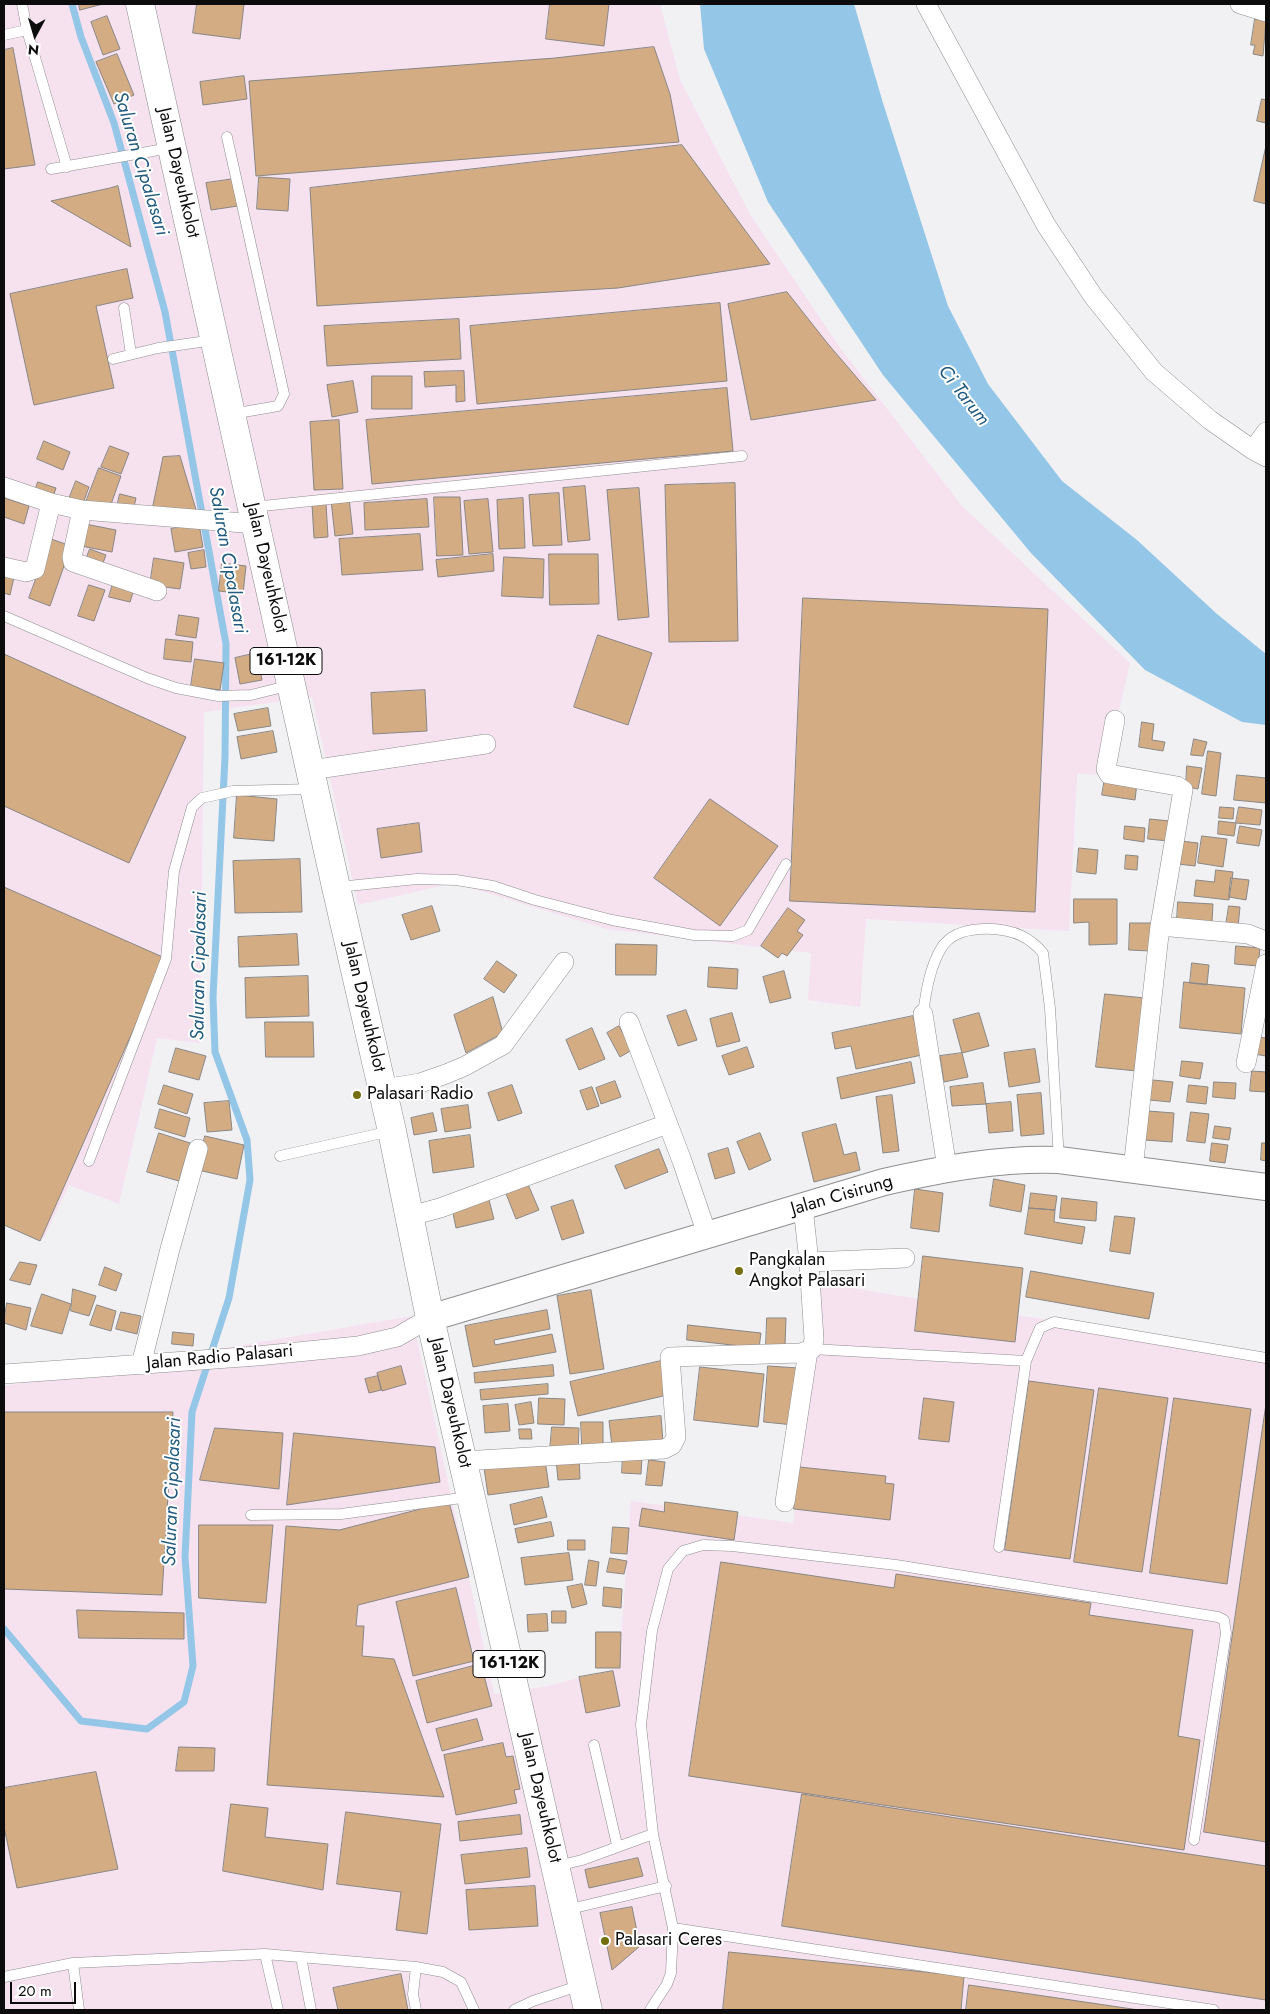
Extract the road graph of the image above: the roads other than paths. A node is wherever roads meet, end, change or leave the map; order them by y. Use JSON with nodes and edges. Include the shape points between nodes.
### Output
{"nodes":[{"id":1,"x":22,"y":4,"type":"edge"},
{"id":2,"x":140,"y":4,"type":"edge"},
{"id":3,"x":926,"y":4,"type":"edge"},
{"id":4,"x":1240,"y":4,"type":"edge"},
{"id":5,"x":1266,"y":12,"type":"edge"},
{"id":6,"x":27,"y":30,"type":"junction"},
{"id":7,"x":4,"y":35,"type":"edge"},
{"id":8,"x":227,"y":137,"type":"dead end"},
{"id":9,"x":161,"y":150,"type":"junction"},
{"id":10,"x":66,"y":167,"type":"junction"},
{"id":11,"x":50,"y":169,"type":"dead end"},
{"id":12,"x":124,"y":308,"type":"dead end"},
{"id":13,"x":202,"y":341,"type":"junction"},
{"id":14,"x":131,"y":354,"type":"junction"},
{"id":15,"x":113,"y":359,"type":"dead end"},
{"id":16,"x":232,"y":414,"type":"junction"},
{"id":17,"x":1266,"y":432,"type":"edge"},
{"id":18,"x":1259,"y":454,"type":"edge"},
{"id":19,"x":742,"y":456,"type":"dead end"},
{"id":20,"x":4,"y":487,"type":"edge"},
{"id":21,"x":51,"y":503,"type":"junction"},
{"id":22,"x":82,"y":510,"type":"junction"},
{"id":23,"x":254,"y":516,"type":"junction"},
{"id":24,"x":4,"y":566,"type":"edge"},
{"id":25,"x":157,"y":590,"type":"dead end"},
{"id":26,"x":4,"y":616,"type":"edge"},
{"id":27,"x":292,"y":684,"type":"junction"},
{"id":28,"x":1115,"y":720,"type":"dead end"},
{"id":29,"x":486,"y":744,"type":"dead end"},
{"id":30,"x":312,"y":780,"type":"junction"},
{"id":31,"x":786,"y":864,"type":"dead end"},
{"id":32,"x":336,"y":887,"type":"junction"},
{"id":33,"x":1160,"y":926,"type":"junction"},
{"id":34,"x":1266,"y":941,"type":"edge"},
{"id":35,"x":564,"y":962,"type":"dead end"},
{"id":36,"x":1266,"y":964,"type":"edge"},
{"id":37,"x":922,"y":1014,"type":"joint"},
{"id":38,"x":629,"y":1022,"type":"dead end"},
{"id":39,"x":1246,"y":1063,"type":"dead end"},
{"id":40,"x":383,"y":1089,"type":"junction"},
{"id":41,"x":667,"y":1124,"type":"junction"},
{"id":42,"x":392,"y":1131,"type":"junction"},
{"id":43,"x":198,"y":1149,"type":"dead end"},
{"id":44,"x":280,"y":1156,"type":"dead end"},
{"id":45,"x":1059,"y":1160,"type":"junction"},
{"id":46,"x":89,"y":1161,"type":"dead end"},
{"id":47,"x":947,"y":1168,"type":"junction"},
{"id":48,"x":1132,"y":1169,"type":"junction"},
{"id":49,"x":1266,"y":1187,"type":"edge"},
{"id":50,"x":803,"y":1207,"type":"junction"},
{"id":51,"x":410,"y":1216,"type":"junction"},
{"id":52,"x":707,"y":1234,"type":"junction"},
{"id":53,"x":905,"y":1258,"type":"dead end"},
{"id":54,"x":810,"y":1262,"type":"junction"},
{"id":55,"x":430,"y":1318,"type":"junction"},
{"id":56,"x":810,"y":1350,"type":"junction"},
{"id":57,"x":1266,"y":1358,"type":"edge"},
{"id":58,"x":1026,"y":1361,"type":"junction"},
{"id":59,"x":141,"y":1365,"type":"junction"},
{"id":60,"x":4,"y":1374,"type":"edge"},
{"id":61,"x":463,"y":1461,"type":"junction"},
{"id":62,"x":471,"y":1497,"type":"junction"},
{"id":63,"x":785,"y":1502,"type":"dead end"},
{"id":64,"x":251,"y":1515,"type":"dead end"},
{"id":65,"x":998,"y":1547,"type":"dead end"},
{"id":66,"x":594,"y":1745,"type":"dead end"},
{"id":67,"x":653,"y":1834,"type":"junction"},
{"id":68,"x":1194,"y":1840,"type":"dead end"},
{"id":69,"x":617,"y":1845,"type":"junction"},
{"id":70,"x":556,"y":1866,"type":"junction"},
{"id":71,"x":666,"y":1886,"type":"junction"},
{"id":72,"x":565,"y":1910,"type":"junction"},
{"id":73,"x":673,"y":1928,"type":"junction"},
{"id":74,"x":265,"y":1954,"type":"junction"},
{"id":75,"x":301,"y":1957,"type":"junction"},
{"id":76,"x":73,"y":1963,"type":"junction"},
{"id":77,"x":416,"y":1967,"type":"junction"},
{"id":78,"x":4,"y":1977,"type":"edge"},
{"id":79,"x":585,"y":1998,"type":"edge"},
{"id":80,"x":79,"y":2010,"type":"edge"},
{"id":81,"x":278,"y":2010,"type":"edge"},
{"id":82,"x":311,"y":2010,"type":"edge"},
{"id":83,"x":416,"y":2010,"type":"edge"},
{"id":84,"x":474,"y":2010,"type":"edge"},
{"id":85,"x":514,"y":2010,"type":"edge"},
{"id":86,"x":650,"y":2010,"type":"edge"},
{"id":87,"x":1214,"y":2010,"type":"edge"}],
"edges":[{"from":1,"to":6,"type":"lane"},
{"from":2,"to":9,"type":"main road","name":"Jalan Dayeuhkolot","number":"161-12K"},
{"from":3,"to":18,"type":"street","via":[[1046,225],[1093,296],[1154,372],[1210,420]]},
{"from":4,"to":5,"type":"street"},
{"from":6,"to":7,"type":"lane"},
{"from":6,"to":10,"type":"lane"},
{"from":8,"to":16,"type":"lane","via":[[284,394],[278,406]]},
{"from":9,"to":10,"type":"lane"},
{"from":9,"to":13,"type":"main road","name":"Jalan Dayeuhkolot","number":"161-12K"},
{"from":10,"to":11,"type":"lane"},
{"from":12,"to":14,"type":"lane"},
{"from":13,"to":14,"type":"lane"},
{"from":13,"to":16,"type":"main road","name":"Jalan Dayeuhkolot","number":"161-12K"},
{"from":14,"to":15,"type":"lane"},
{"from":16,"to":23,"type":"main road","name":"Jalan Dayeuhkolot","number":"161-12K"},
{"from":17,"to":18,"type":"street"},
{"from":19,"to":23,"type":"lane"},
{"from":20,"to":21,"type":"street"},
{"from":21,"to":22,"type":"street"},
{"from":21,"to":24,"type":"street","via":[[35,569],[26,572]]},
{"from":22,"to":23,"type":"street","via":[[212,520]]},
{"from":22,"to":25,"type":"street","via":[[72,557],[74,562]]},
{"from":23,"to":27,"type":"main road","name":"Jalan Dayeuhkolot","number":"161-12K"},
{"from":26,"to":27,"type":"lane","via":[[176,688],[218,696],[251,695]]},
{"from":27,"to":30,"type":"main road","name":"Jalan Dayeuhkolot","number":"161-12K"},
{"from":28,"to":33,"type":"street","via":[[1106,769],[1109,774],[1177,786],[1183,790]]},
{"from":29,"to":30,"type":"street"},
{"from":30,"to":32,"type":"main road","name":"Jalan Dayeuhkolot","number":"161-12K"},
{"from":30,"to":46,"type":"lane","via":[[212,795],[202,798],[192,807],[174,871],[166,960]]},
{"from":31,"to":32,"type":"lane","via":[[748,930],[733,936],[694,934],[612,920],[493,886],[456,880],[417,879]]},
{"from":32,"to":40,"type":"main road","name":"Jalan Dayeuhkolot","number":"161-12K"},
{"from":33,"to":34,"type":"street","via":[[1248,934]]},
{"from":33,"to":48,"type":"street"},
{"from":35,"to":40,"type":"street","via":[[503,1045],[446,1074],[420,1083]]},
{"from":36,"to":39,"type":"street"},
{"from":37,"to":45,"type":"lane","via":[[927,986],[937,959],[943,946],[956,934],[976,930],[1020,935],[1043,952],[1050,1008]]},
{"from":37,"to":47,"type":"street"},
{"from":38,"to":41,"type":"street"},
{"from":40,"to":42,"type":"main road","name":"Jalan Dayeuhkolot","number":"161-12K"},
{"from":41,"to":51,"type":"street","via":[[440,1208]]},
{"from":41,"to":52,"type":"street"},
{"from":42,"to":44,"type":"lane"},
{"from":42,"to":51,"type":"main road","name":"Jalan Dayeuhkolot","number":"161-12K"},
{"from":43,"to":59,"type":"street"},
{"from":45,"to":47,"type":"main road","name":"Jalan Cisirung","via":[[1029,1159]]},
{"from":45,"to":48,"type":"main road","name":"Jalan Cisirung"},
{"from":47,"to":50,"type":"main road","name":"Jalan Cisirung","via":[[884,1182]]},
{"from":48,"to":49,"type":"main road","name":"Jalan Cisirung"},
{"from":50,"to":52,"type":"main road","name":"Jalan Cisirung"},
{"from":50,"to":54,"type":"street"},
{"from":51,"to":55,"type":"main road","name":"Jalan Dayeuhkolot","number":"161-12K"},
{"from":52,"to":55,"type":"main road","name":"Jalan Cisirung"},
{"from":53,"to":54,"type":"street"},
{"from":54,"to":56,"type":"street","via":[[814,1339]]},
{"from":55,"to":59,"type":"street","name":"Jalan Radio Palasari","via":[[397,1336],[358,1346]]},
{"from":55,"to":61,"type":"main road","name":"Jalan Dayeuhkolot","number":"161-12K"},
{"from":56,"to":58,"type":"lane"},
{"from":56,"to":61,"type":"street","via":[[670,1357],[676,1437],[672,1445],[664,1449]]},
{"from":56,"to":63,"type":"street"},
{"from":57,"to":58,"type":"lane","via":[[1054,1322],[1040,1328]]},
{"from":58,"to":65,"type":"lane"},
{"from":59,"to":60,"type":"street","name":"Jalan Radio Palasari"},
{"from":61,"to":62,"type":"main road","name":"Jalan Dayeuhkolot","number":"161-12K"},
{"from":62,"to":64,"type":"lane","via":[[341,1514]]},
{"from":62,"to":70,"type":"main road","name":"Jalan Dayeuhkolot","number":"161-12K"},
{"from":66,"to":69,"type":"lane"},
{"from":67,"to":68,"type":"lane","via":[[641,1725],[652,1631],[668,1569],[683,1551],[703,1545],[896,1565],[1224,1620],[1226,1633]]},
{"from":67,"to":69,"type":"lane"},
{"from":67,"to":71,"type":"lane"},
{"from":69,"to":70,"type":"lane","via":[[582,1860]]},
{"from":70,"to":72,"type":"main road","name":"Jalan Dayeuhkolot","number":"161-12K"},
{"from":71,"to":72,"type":"lane"},
{"from":71,"to":73,"type":"lane"},
{"from":72,"to":79,"type":"main road","name":"Jalan Dayeuhkolot","number":"161-12K"},
{"from":73,"to":86,"type":"lane","via":[[671,1973]]},
{"from":73,"to":87,"type":"lane"},
{"from":74,"to":75,"type":"lane"},
{"from":74,"to":76,"type":"lane"},
{"from":74,"to":81,"type":"lane"},
{"from":75,"to":77,"type":"lane"},
{"from":75,"to":82,"type":"lane"},
{"from":76,"to":78,"type":"lane"},
{"from":76,"to":80,"type":"lane"},
{"from":77,"to":83,"type":"lane","via":[[413,1994]]},
{"from":77,"to":84,"type":"lane","via":[[443,1972],[461,1982]]},
{"from":79,"to":85,"type":"lane","via":[[533,2001]]}]}
